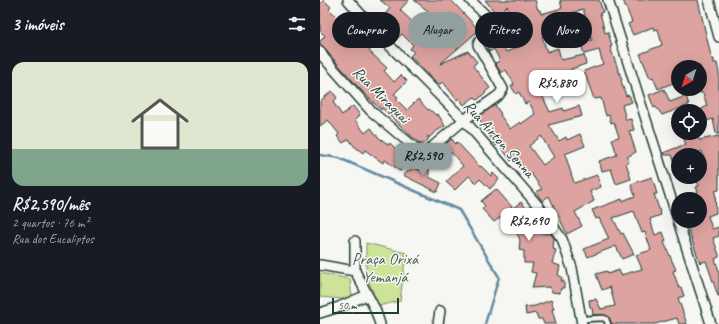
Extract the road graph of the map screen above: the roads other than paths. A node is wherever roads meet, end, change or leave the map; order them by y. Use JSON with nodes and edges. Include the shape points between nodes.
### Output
{"nodes":[{"id":1,"x":348,"y":0,"type":"edge"},
{"id":2,"x":470,"y":0,"type":"edge"},
{"id":3,"x":608,"y":0,"type":"edge"},
{"id":4,"x":709,"y":0,"type":"edge"},
{"id":5,"x":719,"y":37,"type":"edge"},
{"id":6,"x":320,"y":51,"type":"edge"},
{"id":7,"x":464,"y":120,"type":"junction"},
{"id":8,"x":671,"y":199,"type":"edge"},
{"id":9,"x":680,"y":228,"type":"edge"},
{"id":10,"x":355,"y":241,"type":"dead end"},
{"id":11,"x":320,"y":265,"type":"edge"},
{"id":12,"x":355,"y":271,"type":"junction"},
{"id":13,"x":367,"y":295,"type":"junction"},
{"id":14,"x":440,"y":311,"type":"dead end"},
{"id":15,"x":320,"y":313,"type":"edge"},
{"id":16,"x":582,"y":322,"type":"edge"},
{"id":17,"x":380,"y":324,"type":"edge"},
{"id":18,"x":438,"y":324,"type":"edge"},
{"id":19,"x":608,"y":324,"type":"edge"},
{"id":20,"x":711,"y":324,"type":"edge"}],
"edges":[{"from":1,"to":7,"type":"street","name":"Rua Airton Senna"},
{"from":2,"to":7,"type":"street","via":[[493,22],[494,28],[478,45],[503,89],[499,95]]},
{"from":3,"to":8,"type":"street"},
{"from":4,"to":5,"type":"street"},
{"from":6,"to":7,"type":"street","name":"Rua Miraguai","via":[[371,111],[420,152],[425,153]]},
{"from":7,"to":16,"type":"street","name":"Rua Airton Senna","via":[[540,208],[562,239],[572,268]]},
{"from":9,"to":20,"type":"street"},
{"from":10,"to":12,"type":"street"},
{"from":11,"to":12,"type":"street"},
{"from":12,"to":13,"type":"street"},
{"from":13,"to":15,"type":"street","via":[[339,308]]},
{"from":13,"to":17,"type":"street"},
{"from":14,"to":18,"type":"street"},
{"from":16,"to":19,"type":"lane","via":[[603,318]]}]}
